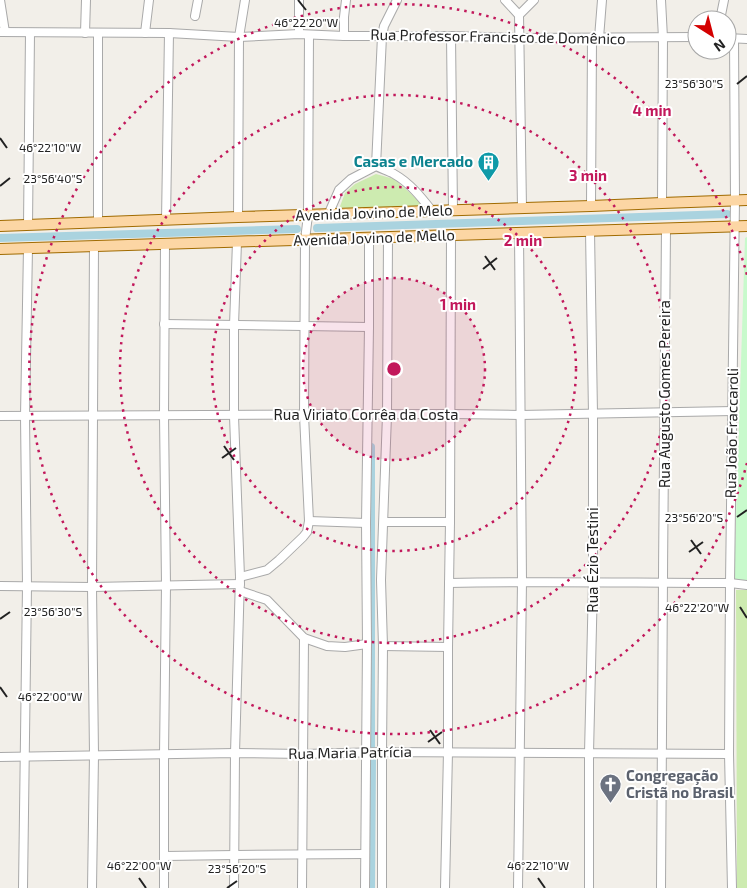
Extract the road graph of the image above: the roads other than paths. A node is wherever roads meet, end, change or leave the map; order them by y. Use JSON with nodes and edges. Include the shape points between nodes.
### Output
{"nodes":[{"id":1,"x":0,"y":0,"type":"edge"},
{"id":2,"x":86,"y":0,"type":"edge"},
{"id":3,"x":149,"y":0,"type":"edge"},
{"id":4,"x":198,"y":0,"type":"edge"},
{"id":5,"x":245,"y":0,"type":"edge"},
{"id":6,"x":299,"y":0,"type":"edge"},
{"id":7,"x":346,"y":0,"type":"edge"},
{"id":8,"x":397,"y":0,"type":"edge"},
{"id":9,"x":504,"y":0,"type":"edge"},
{"id":10,"x":534,"y":0,"type":"edge"},
{"id":11,"x":602,"y":0,"type":"edge"},
{"id":12,"x":661,"y":0,"type":"edge"},
{"id":13,"x":519,"y":15,"type":"junction"},
{"id":14,"x":195,"y":16,"type":"dead end"},
{"id":15,"x":2,"y":32,"type":"edge"},
{"id":16,"x":30,"y":33,"type":"junction"},
{"id":17,"x":85,"y":33,"type":"junction"},
{"id":18,"x":98,"y":33,"type":"junction"},
{"id":19,"x":145,"y":33,"type":"junction"},
{"id":20,"x":169,"y":33,"type":"junction"},
{"id":21,"x":299,"y":34,"type":"junction"},
{"id":22,"x":309,"y":35,"type":"junction"},
{"id":23,"x":344,"y":36,"type":"junction"},
{"id":24,"x":382,"y":36,"type":"junction"},
{"id":25,"x":451,"y":36,"type":"junction"},
{"id":26,"x":239,"y":37,"type":"junction"},
{"id":27,"x":687,"y":37,"type":"edge"},
{"id":28,"x":520,"y":38,"type":"junction"},
{"id":29,"x":595,"y":38,"type":"junction"},
{"id":30,"x":663,"y":38,"type":"junction"},
{"id":31,"x":732,"y":60,"type":"edge"},
{"id":32,"x":376,"y":166,"type":"junction"},
{"id":33,"x":735,"y":200,"type":"junction"},
{"id":34,"x":747,"y":200,"type":"edge"},
{"id":35,"x":662,"y":202,"type":"junction"},
{"id":36,"x":591,"y":206,"type":"junction"},
{"id":37,"x":522,"y":208,"type":"junction"},
{"id":38,"x":432,"y":211,"type":"junction"},
{"id":39,"x":453,"y":211,"type":"junction"},
{"id":40,"x":328,"y":214,"type":"junction"},
{"id":41,"x":308,"y":215,"type":"junction"},
{"id":42,"x":238,"y":217,"type":"junction"},
{"id":43,"x":166,"y":220,"type":"junction"},
{"id":44,"x":98,"y":222,"type":"junction"},
{"id":45,"x":28,"y":225,"type":"junction"},
{"id":46,"x":0,"y":226,"type":"edge"},
{"id":47,"x":747,"y":226,"type":"edge"},
{"id":48,"x":735,"y":227,"type":"junction"},
{"id":49,"x":666,"y":229,"type":"junction"},
{"id":50,"x":590,"y":231,"type":"junction"},
{"id":51,"x":519,"y":233,"type":"junction"},
{"id":52,"x":452,"y":235,"type":"junction"},
{"id":53,"x":369,"y":238,"type":"junction"},
{"id":54,"x":388,"y":238,"type":"junction"},
{"id":55,"x":305,"y":240,"type":"junction"},
{"id":56,"x":237,"y":242,"type":"junction"},
{"id":57,"x":165,"y":244,"type":"junction"},
{"id":58,"x":94,"y":246,"type":"junction"},
{"id":59,"x":28,"y":248,"type":"junction"},
{"id":60,"x":0,"y":249,"type":"edge"},
{"id":61,"x":164,"y":324,"type":"junction"},
{"id":62,"x":234,"y":325,"type":"junction"},
{"id":63,"x":305,"y":326,"type":"junction"},
{"id":64,"x":369,"y":327,"type":"junction"},
{"id":65,"x":733,"y":411,"type":"junction"},
{"id":66,"x":665,"y":413,"type":"junction"},
{"id":67,"x":451,"y":414,"type":"junction"},
{"id":68,"x":593,"y":414,"type":"junction"},
{"id":69,"x":164,"y":415,"type":"junction"},
{"id":70,"x":304,"y":415,"type":"junction"},
{"id":71,"x":368,"y":415,"type":"junction"},
{"id":72,"x":387,"y":415,"type":"junction"},
{"id":73,"x":520,"y":415,"type":"junction"},
{"id":74,"x":0,"y":416,"type":"edge"},
{"id":75,"x":25,"y":416,"type":"junction"},
{"id":76,"x":93,"y":416,"type":"junction"},
{"id":77,"x":234,"y":416,"type":"junction"},
{"id":78,"x":309,"y":521,"type":"junction"},
{"id":79,"x":384,"y":522,"type":"junction"},
{"id":80,"x":450,"y":522,"type":"junction"},
{"id":81,"x":366,"y":523,"type":"junction"},
{"id":82,"x":522,"y":581,"type":"junction"},
{"id":83,"x":449,"y":583,"type":"junction"},
{"id":84,"x":593,"y":583,"type":"junction"},
{"id":85,"x":664,"y":583,"type":"junction"},
{"id":86,"x":730,"y":583,"type":"junction"},
{"id":87,"x":240,"y":584,"type":"junction"},
{"id":88,"x":747,"y":584,"type":"edge"},
{"id":89,"x":166,"y":585,"type":"junction"},
{"id":90,"x":0,"y":586,"type":"edge"},
{"id":91,"x":26,"y":586,"type":"junction"},
{"id":92,"x":92,"y":587,"type":"junction"},
{"id":93,"x":304,"y":638,"type":"junction"},
{"id":94,"x":367,"y":644,"type":"junction"},
{"id":95,"x":383,"y":646,"type":"junction"},
{"id":96,"x":448,"y":647,"type":"junction"},
{"id":97,"x":367,"y":752,"type":"junction"},
{"id":98,"x":380,"y":752,"type":"junction"},
{"id":99,"x":448,"y":752,"type":"junction"},
{"id":100,"x":235,"y":753,"type":"junction"},
{"id":101,"x":520,"y":753,"type":"junction"},
{"id":102,"x":589,"y":753,"type":"junction"},
{"id":103,"x":164,"y":754,"type":"junction"},
{"id":104,"x":303,"y":754,"type":"junction"},
{"id":105,"x":661,"y":754,"type":"junction"},
{"id":106,"x":730,"y":754,"type":"junction"},
{"id":107,"x":94,"y":755,"type":"junction"},
{"id":108,"x":0,"y":757,"type":"edge"},
{"id":109,"x":26,"y":757,"type":"junction"},
{"id":110,"x":235,"y":854,"type":"junction"},
{"id":111,"x":365,"y":854,"type":"junction"},
{"id":112,"x":302,"y":855,"type":"junction"},
{"id":113,"x":165,"y":856,"type":"junction"},
{"id":114,"x":24,"y":888,"type":"edge"},
{"id":115,"x":92,"y":888,"type":"edge"},
{"id":116,"x":164,"y":888,"type":"edge"},
{"id":117,"x":234,"y":888,"type":"edge"},
{"id":118,"x":302,"y":888,"type":"edge"},
{"id":119,"x":365,"y":888,"type":"edge"},
{"id":120,"x":382,"y":888,"type":"edge"},
{"id":121,"x":445,"y":888,"type":"edge"},
{"id":122,"x":518,"y":888,"type":"edge"},
{"id":123,"x":589,"y":888,"type":"edge"},
{"id":124,"x":661,"y":888,"type":"edge"},
{"id":125,"x":732,"y":888,"type":"edge"}],
"edges":[{"from":1,"to":15,"type":"street"},
{"from":2,"to":17,"type":"street"},
{"from":3,"to":19,"type":"street"},
{"from":4,"to":14,"type":"street"},
{"from":5,"to":26,"type":"street"},
{"from":6,"to":21,"type":"street"},
{"from":7,"to":23,"type":"street"},
{"from":8,"to":24,"type":"street"},
{"from":9,"to":13,"type":"street"},
{"from":10,"to":13,"type":"street"},
{"from":11,"to":29,"type":"street"},
{"from":12,"to":30,"type":"street"},
{"from":13,"to":28,"type":"street"},
{"from":15,"to":16,"type":"street","name":"Rua Professor Francisco de Domênico"},
{"from":16,"to":17,"type":"street","name":"Rua Professor Francisco de Domênico"},
{"from":16,"to":45,"type":"street"},
{"from":17,"to":18,"type":"street","name":"Rua Professor Francisco de Domênico"},
{"from":18,"to":19,"type":"street","name":"Rua Professor Francisco de Domênico"},
{"from":18,"to":44,"type":"street"},
{"from":19,"to":20,"type":"street","name":"Rua Professor Francisco de Domênico"},
{"from":20,"to":26,"type":"street","name":"Rua Professor Francisco de Domênico"},
{"from":20,"to":43,"type":"street"},
{"from":21,"to":22,"type":"street","name":"Rua Professor Francisco de Domênico"},
{"from":21,"to":26,"type":"street","name":"Rua Professor Francisco de Domênico"},
{"from":22,"to":23,"type":"street","name":"Rua Professor Francisco de Domênico"},
{"from":22,"to":41,"type":"street"},
{"from":23,"to":24,"type":"street","name":"Rua Professor Francisco de Domênico"},
{"from":24,"to":25,"type":"street","name":"Rua Professor Francisco de Domênico"},
{"from":24,"to":32,"type":"street"},
{"from":25,"to":28,"type":"street","name":"Rua Professor Francisco de Domênico"},
{"from":25,"to":39,"type":"street"},
{"from":26,"to":42,"type":"street"},
{"from":27,"to":30,"type":"street","name":"Rua Professor Francisco de Domênico"},
{"from":28,"to":29,"type":"street","name":"Rua Professor Francisco de Domênico"},
{"from":28,"to":37,"type":"street"},
{"from":29,"to":30,"type":"street","name":"Rua Professor Francisco de Domênico"},
{"from":29,"to":36,"type":"street"},
{"from":30,"to":35,"type":"street"},
{"from":31,"to":33,"type":"street","name":"Rua João Fraccaroli"},
{"from":32,"to":38,"type":"street","via":[[407,184]]},
{"from":32,"to":40,"type":"street","via":[[351,179],[339,190]]},
{"from":33,"to":34,"type":"main road","name":"Avenida Jovino de Melo"},
{"from":33,"to":35,"type":"main road","name":"Avenida Jovino de Melo"},
{"from":33,"to":48,"type":"street","name":"Rua João Fraccaroli"},
{"from":35,"to":36,"type":"main road","name":"Avenida Jovino de Melo"},
{"from":36,"to":37,"type":"main road","name":"Avenida Jovino de Melo"},
{"from":37,"to":39,"type":"main road","name":"Avenida Jovino de Melo"},
{"from":38,"to":39,"type":"main road","name":"Avenida Jovino de Melo"},
{"from":38,"to":40,"type":"main road","name":"Avenida Jovino de Melo"},
{"from":40,"to":41,"type":"main road","name":"Avenida Jovino de Melo"},
{"from":41,"to":42,"type":"main road","name":"Avenida Jovino de Melo"},
{"from":41,"to":55,"type":"street"},
{"from":42,"to":43,"type":"main road","name":"Avenida Jovino de Melo"},
{"from":43,"to":44,"type":"main road","name":"Avenida Jovino de Melo"},
{"from":44,"to":45,"type":"main road","name":"Avenida Jovino de Melo"},
{"from":45,"to":46,"type":"main road","name":"Avenida Jovino de Melo"},
{"from":47,"to":48,"type":"main road","name":"Avenida Jovino de Mello"},
{"from":48,"to":49,"type":"main road","name":"Avenida Jovino de Mello"},
{"from":48,"to":65,"type":"street","name":"Rua João Fraccaroli"},
{"from":49,"to":50,"type":"main road","name":"Avenida Jovino de Mello"},
{"from":49,"to":66,"type":"street","name":"Rua Augusto Gomes Pereira"},
{"from":50,"to":51,"type":"main road","name":"Avenida Jovino de Mello"},
{"from":50,"to":68,"type":"street","name":"Rua Ézio Testini"},
{"from":51,"to":52,"type":"main road","name":"Avenida Jovino de Mello"},
{"from":51,"to":73,"type":"street"},
{"from":52,"to":54,"type":"main road","name":"Avenida Jovino de Mello"},
{"from":52,"to":67,"type":"street"},
{"from":53,"to":54,"type":"main road","name":"Avenida Jovino de Mello"},
{"from":53,"to":55,"type":"main road","name":"Avenida Jovino de Mello"},
{"from":53,"to":64,"type":"street"},
{"from":54,"to":72,"type":"street"},
{"from":55,"to":56,"type":"main road","name":"Avenida Jovino de Mello"},
{"from":55,"to":63,"type":"street"},
{"from":56,"to":57,"type":"main road","name":"Avenida Jovino de Mello"},
{"from":56,"to":62,"type":"street"},
{"from":57,"to":58,"type":"main road","name":"Avenida Jovino de Mello"},
{"from":57,"to":61,"type":"street"},
{"from":58,"to":59,"type":"main road","name":"Avenida Jovino de Mello"},
{"from":58,"to":76,"type":"street"},
{"from":59,"to":60,"type":"main road","name":"Avenida Jovino de Mello"},
{"from":59,"to":75,"type":"street"},
{"from":61,"to":62,"type":"street"},
{"from":61,"to":69,"type":"street"},
{"from":62,"to":63,"type":"street"},
{"from":62,"to":77,"type":"street"},
{"from":63,"to":64,"type":"street"},
{"from":63,"to":70,"type":"street"},
{"from":64,"to":71,"type":"street"},
{"from":65,"to":66,"type":"street","name":"Rua Viriato Corrêa da Costa"},
{"from":65,"to":86,"type":"street","name":"Rua João Fraccaroli"},
{"from":66,"to":68,"type":"street","name":"Rua Viriato Corrêa da Costa"},
{"from":66,"to":85,"type":"street","name":"Rua Augusto Gomes Pereira"},
{"from":67,"to":72,"type":"street","name":"Rua Viriato Corrêa da Costa"},
{"from":67,"to":73,"type":"street","name":"Rua Viriato Corrêa da Costa"},
{"from":67,"to":80,"type":"street"},
{"from":68,"to":73,"type":"street","name":"Rua Viriato Corrêa da Costa"},
{"from":68,"to":84,"type":"street","name":"Rua Ézio Testini"},
{"from":69,"to":76,"type":"street","name":"Rua Viriato Corrêa da Costa"},
{"from":69,"to":77,"type":"street","name":"Rua Viriato Corrêa da Costa"},
{"from":69,"to":89,"type":"street"},
{"from":70,"to":71,"type":"street","name":"Rua Viriato Corrêa da Costa"},
{"from":70,"to":77,"type":"street","name":"Rua Viriato Corrêa da Costa"},
{"from":70,"to":78,"type":"street"},
{"from":71,"to":72,"type":"street","name":"Rua Viriato Corrêa da Costa"},
{"from":71,"to":81,"type":"street"},
{"from":72,"to":79,"type":"street"},
{"from":73,"to":82,"type":"street"},
{"from":74,"to":75,"type":"street","name":"Rua Viriato Corrêa da Costa"},
{"from":75,"to":76,"type":"street","name":"Rua Viriato Corrêa da Costa"},
{"from":75,"to":91,"type":"street"},
{"from":76,"to":92,"type":"street"},
{"from":77,"to":87,"type":"street"},
{"from":78,"to":81,"type":"street"},
{"from":78,"to":87,"type":"street","via":[[307,532],[300,541],[267,570]]},
{"from":79,"to":80,"type":"street"},
{"from":79,"to":95,"type":"street"},
{"from":80,"to":83,"type":"street"},
{"from":81,"to":94,"type":"street"},
{"from":82,"to":83,"type":"street"},
{"from":82,"to":84,"type":"street"},
{"from":82,"to":101,"type":"street"},
{"from":83,"to":96,"type":"street"},
{"from":84,"to":85,"type":"street"},
{"from":84,"to":102,"type":"street","name":"Rua Ézio Testini"},
{"from":85,"to":86,"type":"street"},
{"from":85,"to":105,"type":"street","name":"Rua Augusto Gomes Pereira"},
{"from":86,"to":88,"type":"street"},
{"from":86,"to":106,"type":"street","name":"Rua João Fraccaroli"},
{"from":87,"to":89,"type":"street"},
{"from":87,"to":93,"type":"street","via":[[268,600]]},
{"from":87,"to":100,"type":"street"},
{"from":89,"to":92,"type":"street"},
{"from":89,"to":103,"type":"street"},
{"from":90,"to":91,"type":"street"},
{"from":91,"to":92,"type":"street"},
{"from":91,"to":109,"type":"street"},
{"from":92,"to":107,"type":"street"},
{"from":93,"to":94,"type":"street","via":[[327,646]]},
{"from":93,"to":104,"type":"street"},
{"from":94,"to":97,"type":"street"},
{"from":95,"to":96,"type":"street"},
{"from":95,"to":98,"type":"street"},
{"from":96,"to":99,"type":"street"},
{"from":97,"to":98,"type":"street","name":"Rua Maria Patrícia"},
{"from":97,"to":104,"type":"street","name":"Rua Maria Patrícia"},
{"from":97,"to":111,"type":"street"},
{"from":98,"to":99,"type":"street","name":"Rua Maria Patrícia"},
{"from":98,"to":120,"type":"street"},
{"from":99,"to":101,"type":"street","name":"Rua Maria Patrícia"},
{"from":99,"to":121,"type":"street"},
{"from":100,"to":103,"type":"street","name":"Rua Maria Patrícia"},
{"from":100,"to":104,"type":"street","name":"Rua Maria Patrícia"},
{"from":100,"to":110,"type":"street"},
{"from":101,"to":102,"type":"street","name":"Rua Maria Patrícia"},
{"from":101,"to":122,"type":"street"},
{"from":102,"to":105,"type":"street","name":"Rua Maria Patrícia"},
{"from":102,"to":123,"type":"street","name":"Rua Ézio Testini"},
{"from":103,"to":107,"type":"street","name":"Rua Maria Patrícia"},
{"from":103,"to":113,"type":"street"},
{"from":104,"to":112,"type":"street"},
{"from":105,"to":106,"type":"street","name":"Rua Maria Patrícia"},
{"from":105,"to":124,"type":"street","name":"Rua Augusto Gomes Pereira"},
{"from":106,"to":125,"type":"street","name":"Rua João Fraccaroli"},
{"from":107,"to":109,"type":"street","name":"Rua Maria Patrícia"},
{"from":107,"to":115,"type":"street"},
{"from":108,"to":109,"type":"street","name":"Rua Maria Patrícia"},
{"from":109,"to":114,"type":"street"},
{"from":110,"to":112,"type":"street"},
{"from":110,"to":113,"type":"street"},
{"from":110,"to":117,"type":"street"},
{"from":111,"to":112,"type":"street"},
{"from":111,"to":119,"type":"street"},
{"from":112,"to":118,"type":"street"},
{"from":113,"to":116,"type":"street"}]}
